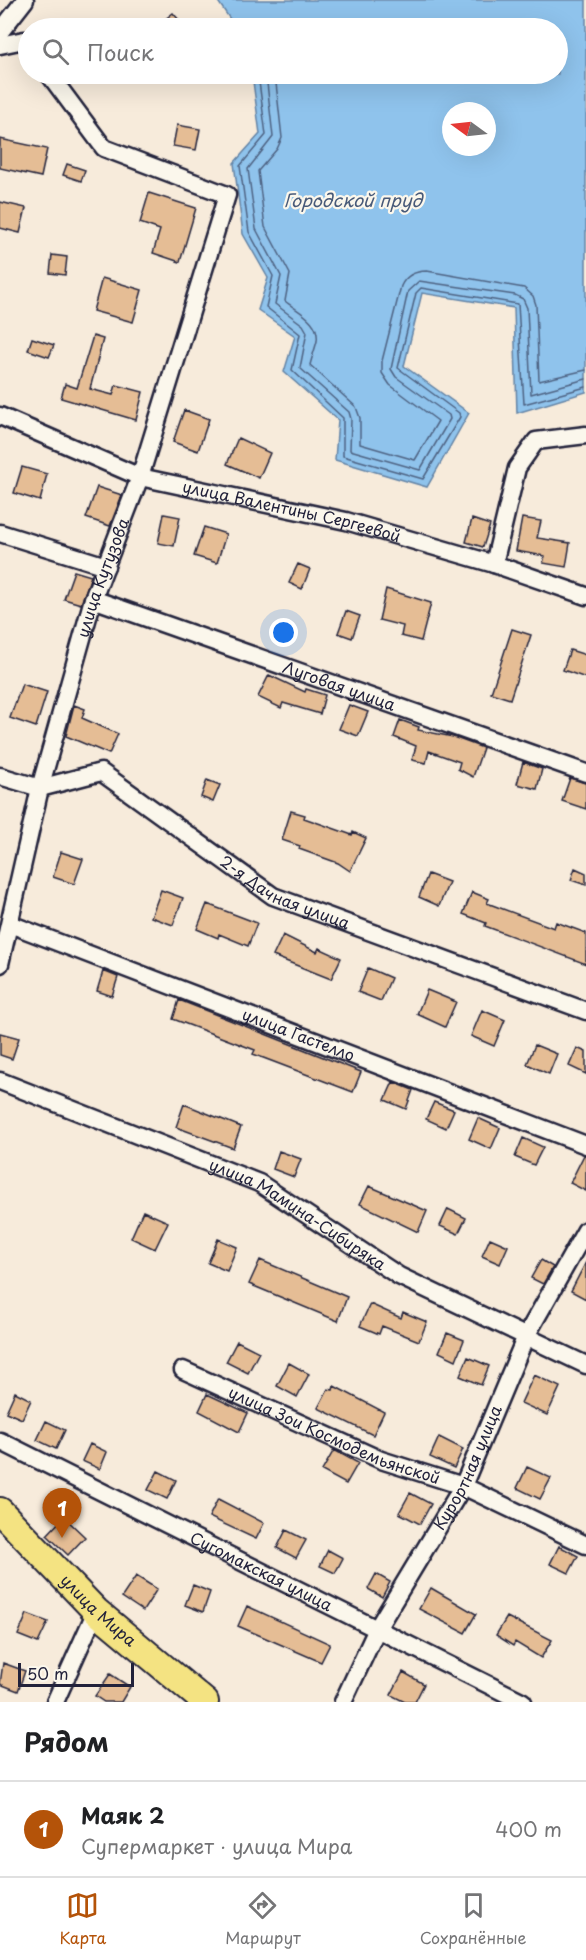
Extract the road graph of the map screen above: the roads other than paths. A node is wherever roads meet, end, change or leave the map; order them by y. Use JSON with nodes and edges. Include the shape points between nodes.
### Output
{"nodes":[{"id":1,"x":25,"y":0,"type":"edge"},
{"id":2,"x":0,"y":32,"type":"edge"},
{"id":3,"x":18,"y":41,"type":"edge"},
{"id":4,"x":0,"y":45,"type":"edge"},
{"id":5,"x":56,"y":84,"type":"edge"},
{"id":6,"x":0,"y":416,"type":"edge"},
{"id":7,"x":586,"y":435,"type":"edge"},
{"id":8,"x":140,"y":477,"type":"junction"},
{"id":9,"x":0,"y":533,"type":"edge"},
{"id":10,"x":494,"y":564,"type":"junction"},
{"id":11,"x":106,"y":566,"type":"junction"},
{"id":12,"x":586,"y":596,"type":"edge"},
{"id":13,"x":93,"y":599,"type":"junction"},
{"id":14,"x":586,"y":773,"type":"edge"},
{"id":15,"x":0,"y":776,"type":"edge"},
{"id":16,"x":40,"y":788,"type":"junction"},
{"id":17,"x":10,"y":924,"type":"junction"},
{"id":18,"x":0,"y":964,"type":"edge"},
{"id":19,"x":586,"y":1011,"type":"edge"},
{"id":20,"x":0,"y":1081,"type":"edge"},
{"id":21,"x":586,"y":1145,"type":"edge"},
{"id":22,"x":586,"y":1230,"type":"edge"},
{"id":23,"x":526,"y":1336,"type":"junction"},
{"id":24,"x":586,"y":1365,"type":"edge"},
{"id":25,"x":183,"y":1370,"type":"dead end"},
{"id":26,"x":0,"y":1441,"type":"edge"},
{"id":27,"x":463,"y":1486,"type":"junction"},
{"id":28,"x":0,"y":1511,"type":"edge"},
{"id":29,"x":586,"y":1545,"type":"edge"},
{"id":30,"x":96,"y":1611,"type":"junction"},
{"id":31,"x":378,"y":1627,"type":"junction"},
{"id":32,"x":55,"y":1702,"type":"edge"},
{"id":33,"x":205,"y":1702,"type":"edge"},
{"id":34,"x":343,"y":1702,"type":"edge"},
{"id":35,"x":523,"y":1702,"type":"edge"}],
"edges":[{"from":1,"to":2,"type":"street"},
{"from":3,"to":4,"type":"street"},
{"from":5,"to":8,"type":"street","name":"улица Кутузова","via":[[104,148],[227,195]]},
{"from":6,"to":8,"type":"street","name":"улица Валентины Сергеевой"},
{"from":7,"to":10,"type":"street","via":[[536,441],[517,468]]},
{"from":8,"to":10,"type":"street","name":"улица Валентины Сергеевой","via":[[346,521]]},
{"from":8,"to":11,"type":"street","name":"улица Кутузова"},
{"from":9,"to":11,"type":"street"},
{"from":10,"to":12,"type":"street","name":"улица Валентины Сергеевой"},
{"from":11,"to":13,"type":"street","name":"улица Кутузова"},
{"from":13,"to":14,"type":"street","name":"Луговая улица"},
{"from":13,"to":16,"type":"street","name":"улица Кутузова"},
{"from":15,"to":16,"type":"street"},
{"from":16,"to":17,"type":"street","name":"улица Кутузова"},
{"from":16,"to":19,"type":"street","name":"2-я Дачная улица","via":[[101,772],[273,896]]},
{"from":17,"to":18,"type":"street","name":"улица Кутузова"},
{"from":17,"to":21,"type":"street","name":"улица Гастелло"},
{"from":20,"to":23,"type":"street","name":"улица Мамина-Сибиряка","via":[[259,1183],[399,1276]]},
{"from":22,"to":23,"type":"street","name":"Курортная улица"},
{"from":23,"to":24,"type":"street","name":"улица Мамина-Сибиряка"},
{"from":23,"to":27,"type":"street","name":"Курортная улица"},
{"from":25,"to":27,"type":"street","name":"улица Зои Космодемьянской","via":[[381,1460]]},
{"from":26,"to":31,"type":"street","name":"Сугомакская улица"},
{"from":27,"to":29,"type":"street","name":"улица Зои Космодемьянской"},
{"from":27,"to":31,"type":"street","name":"Курортная улица"},
{"from":28,"to":30,"type":"main road","name":"улица Мира"},
{"from":30,"to":32,"type":"street"},
{"from":30,"to":33,"type":"main road","name":"улица Мира"},
{"from":31,"to":34,"type":"street","name":"Курортная улица"},
{"from":31,"to":35,"type":"street","name":"Сугомакская улица"}]}
